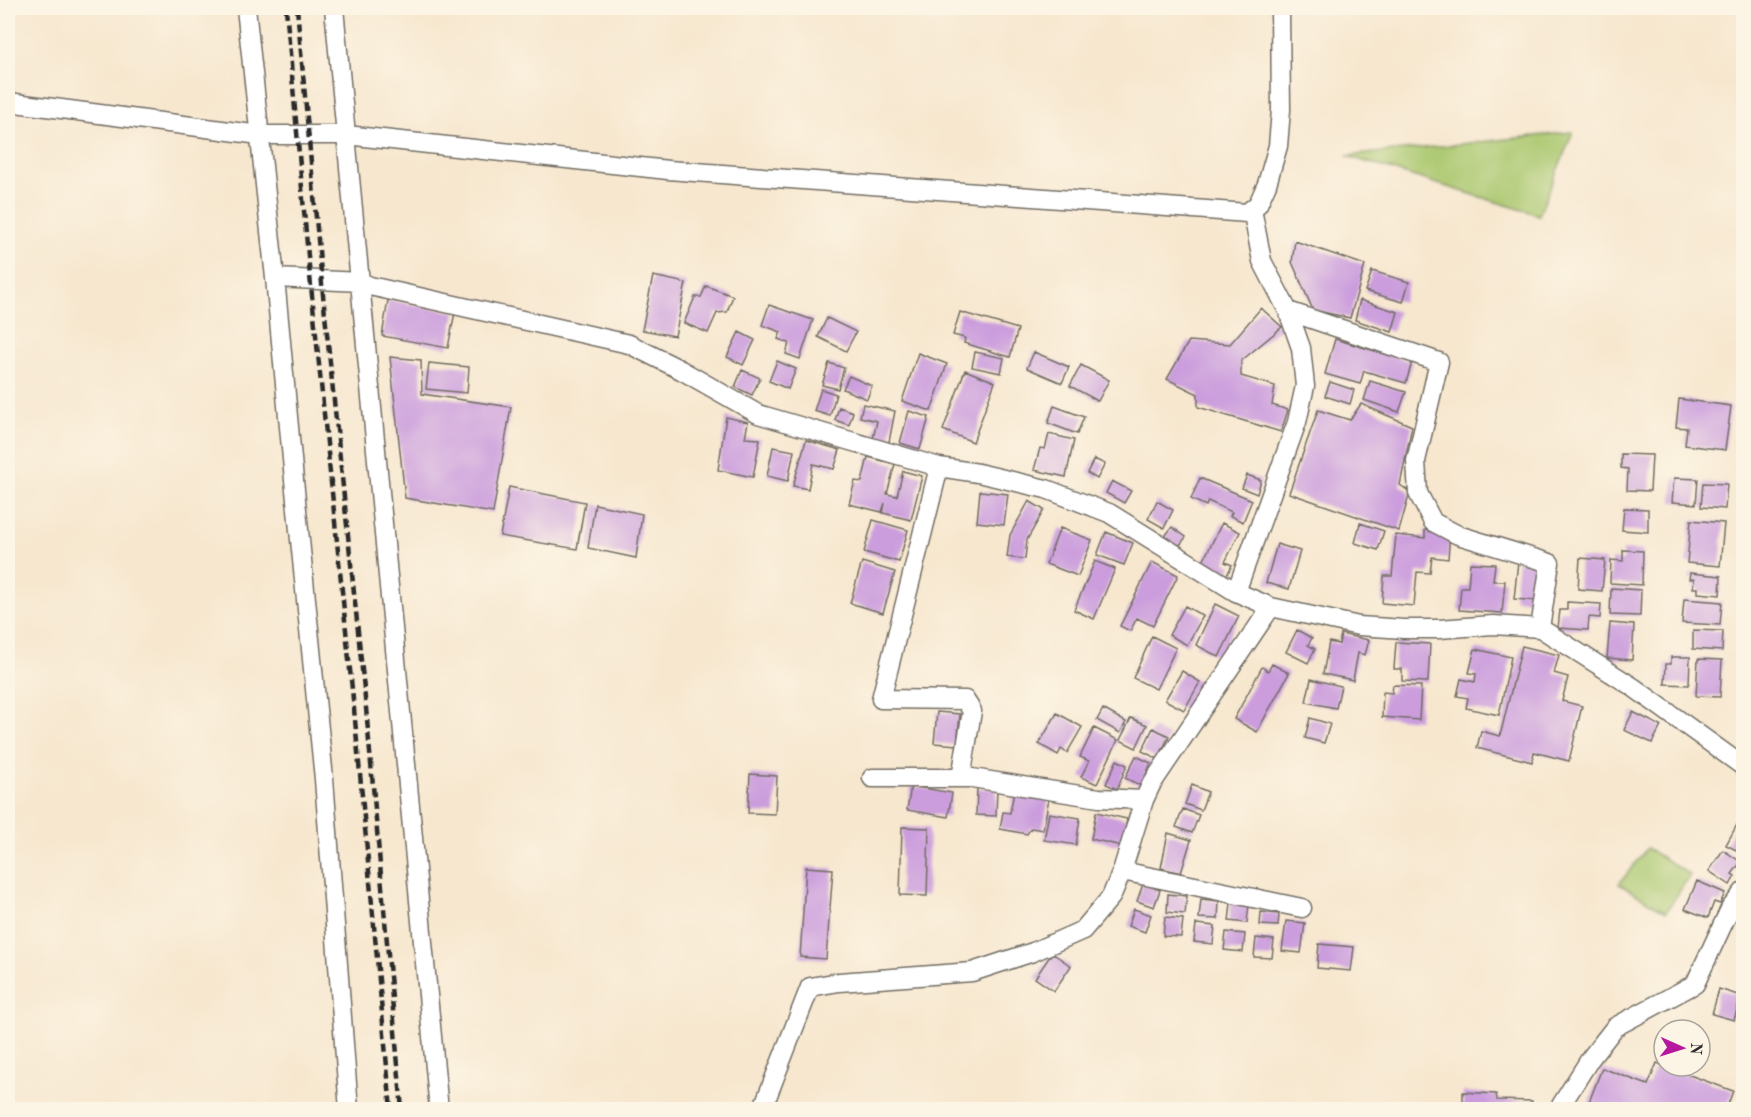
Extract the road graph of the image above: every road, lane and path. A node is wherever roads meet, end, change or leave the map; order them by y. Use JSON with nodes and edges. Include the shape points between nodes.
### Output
{"nodes":[{"id":1,"x":246,"y":8,"type":"edge"},
{"id":2,"x":334,"y":8,"type":"edge"},
{"id":3,"x":1280,"y":8,"type":"edge"},
{"id":4,"x":8,"y":102,"type":"edge"},
{"id":5,"x":260,"y":135,"type":"junction"},
{"id":6,"x":346,"y":135,"type":"junction"},
{"id":7,"x":1252,"y":209,"type":"junction"},
{"id":8,"x":275,"y":278,"type":"junction"},
{"id":9,"x":361,"y":282,"type":"junction"},
{"id":10,"x":1288,"y":311,"type":"junction"},
{"id":11,"x":939,"y":467,"type":"junction"},
{"id":12,"x":1236,"y":592,"type":"junction"},
{"id":13,"x":1271,"y":607,"type":"junction"},
{"id":14,"x":1540,"y":628,"type":"junction"},
{"id":15,"x":1743,"y":767,"type":"edge"},
{"id":16,"x":872,"y":778,"type":"dead end"},
{"id":17,"x":961,"y":778,"type":"junction"},
{"id":18,"x":1144,"y":800,"type":"junction"},
{"id":19,"x":1122,"y":871,"type":"junction"},
{"id":20,"x":1743,"y":891,"type":"edge"},
{"id":21,"x":1302,"y":908,"type":"dead end"},
{"id":22,"x":349,"y":1110,"type":"edge"},
{"id":23,"x":439,"y":1110,"type":"edge"},
{"id":24,"x":762,"y":1110,"type":"edge"},
{"id":25,"x":1558,"y":1110,"type":"edge"}],
"edges":[{"from":1,"to":5,"type":"street"},
{"from":2,"to":6,"type":"street"},
{"from":3,"to":7,"type":"street","via":[[1278,146],[1267,184]]},
{"from":4,"to":5,"type":"street"},
{"from":5,"to":6,"type":"street"},
{"from":5,"to":8,"type":"street"},
{"from":6,"to":7,"type":"street","via":[[669,170],[1246,213]]},
{"from":6,"to":9,"type":"street"},
{"from":7,"to":10,"type":"street","via":[[1262,261]]},
{"from":8,"to":9,"type":"street"},
{"from":8,"to":22,"type":"street","via":[[324,779]]},
{"from":9,"to":11,"type":"street","via":[[629,344],[758,414]]},
{"from":9,"to":23,"type":"street"},
{"from":10,"to":12,"type":"street","via":[[1301,348],[1305,386],[1297,422]]},
{"from":10,"to":14,"type":"street","via":[[1439,362],[1416,461],[1418,493],[1433,522],[1458,535],[1550,563]]},
{"from":11,"to":12,"type":"street","via":[[1046,489],[1109,513]]},
{"from":11,"to":17,"type":"street","via":[[881,699],[965,700],[972,711]]},
{"from":12,"to":13,"type":"street"},
{"from":13,"to":14,"type":"street","via":[[1359,626]]},
{"from":13,"to":18,"type":"street"},
{"from":14,"to":15,"type":"street","via":[[1633,687]]},
{"from":16,"to":17,"type":"street"},
{"from":17,"to":18,"type":"street","via":[[1099,798]]},
{"from":18,"to":19,"type":"street"},
{"from":19,"to":21,"type":"street"},
{"from":19,"to":24,"type":"street","via":[[1111,897],[1083,930],[1033,952],[972,972],[810,987]]},
{"from":20,"to":25,"type":"street","via":[[1730,909],[1695,984],[1615,1027]]}]}
